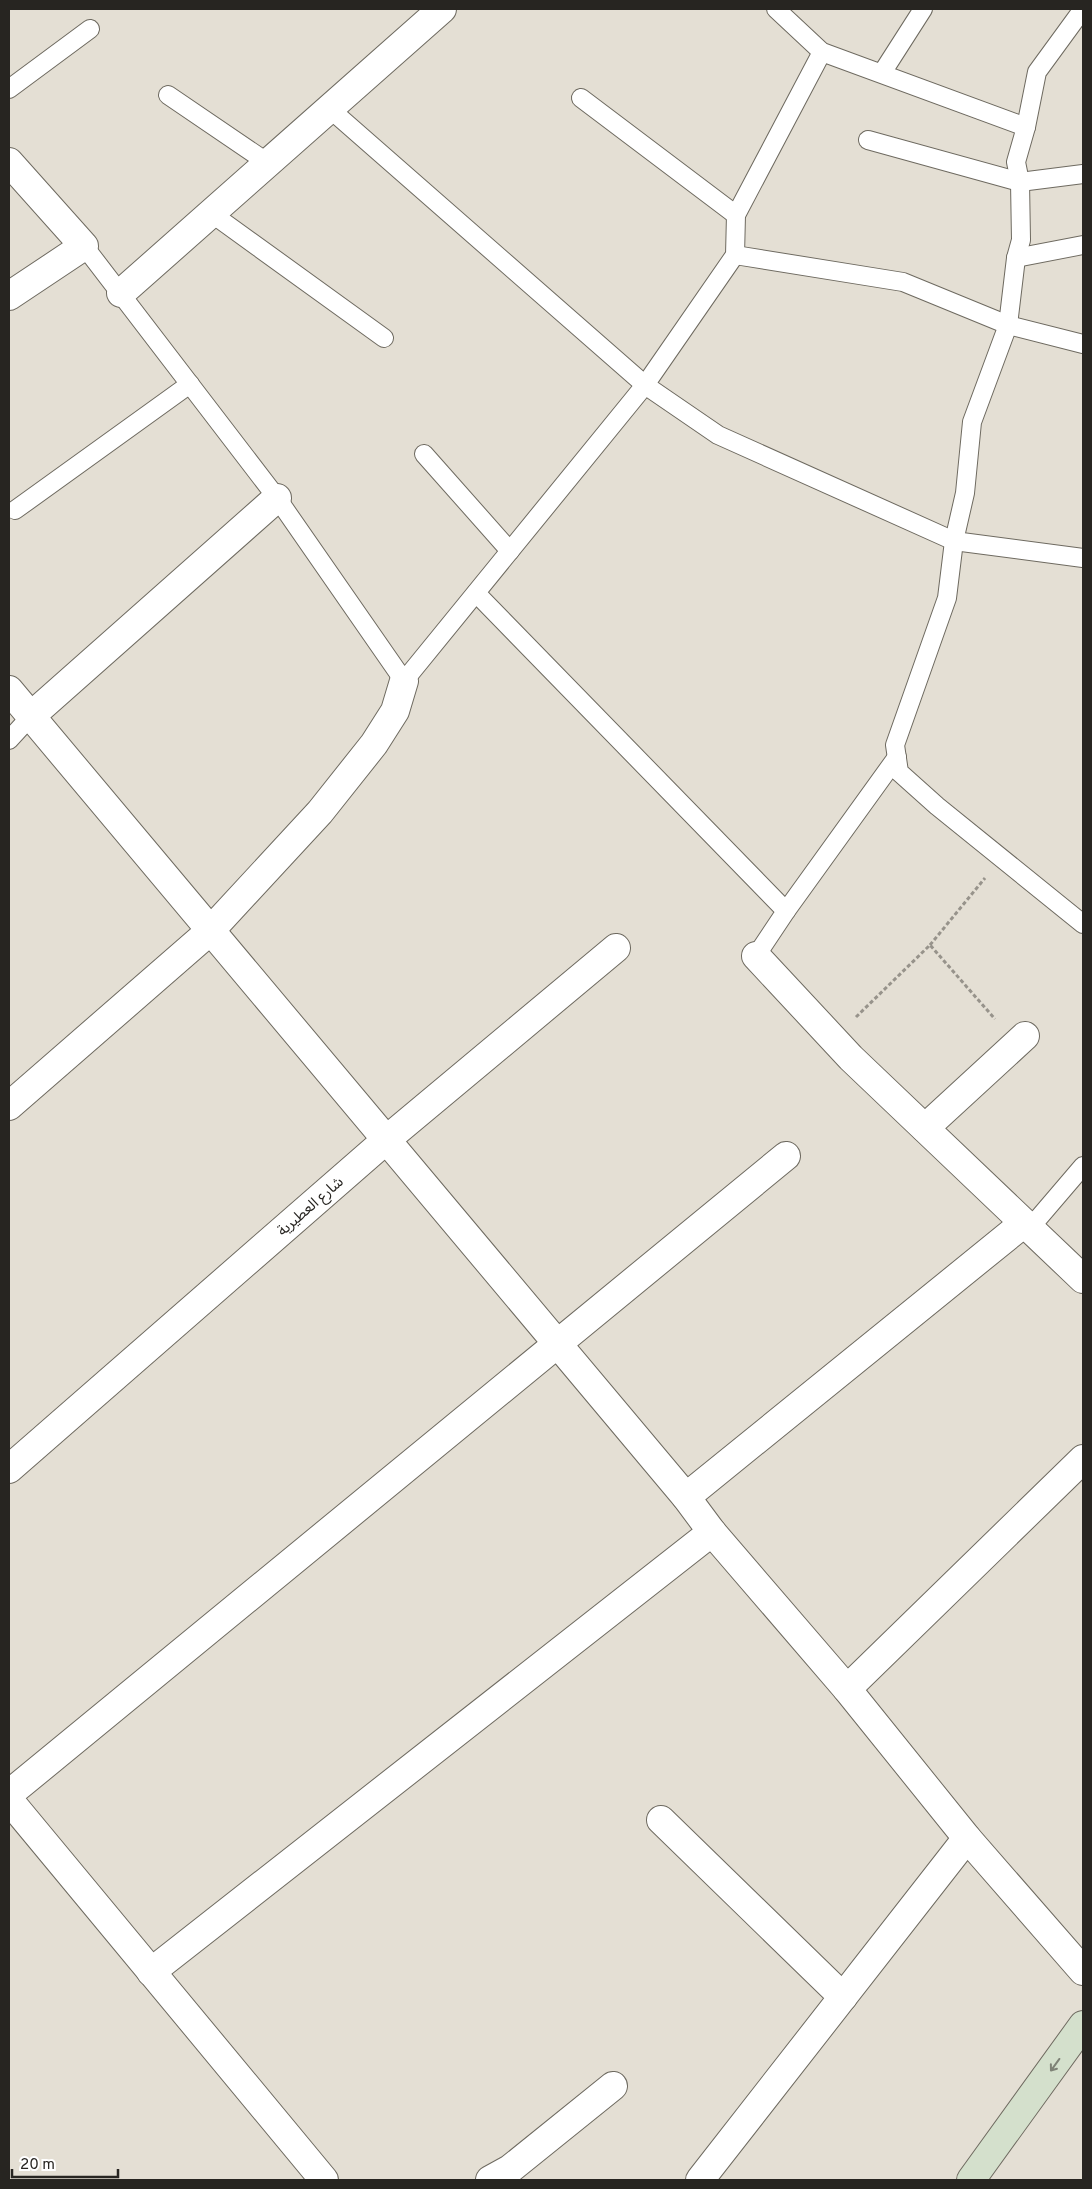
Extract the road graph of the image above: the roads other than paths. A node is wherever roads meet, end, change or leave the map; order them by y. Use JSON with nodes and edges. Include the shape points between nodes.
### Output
{"nodes":[{"id":1,"x":442,"y":9,"type":"edge"},
{"id":2,"x":776,"y":9,"type":"edge"},
{"id":3,"x":923,"y":9,"type":"edge"},
{"id":4,"x":1083,"y":9,"type":"edge"},
{"id":5,"x":90,"y":29,"type":"dead end"},
{"id":6,"x":822,"y":52,"type":"junction"},
{"id":7,"x":882,"y":73,"type":"junction"},
{"id":8,"x":9,"y":89,"type":"edge"},
{"id":9,"x":168,"y":95,"type":"dead end"},
{"id":10,"x":581,"y":98,"type":"dead end"},
{"id":11,"x":330,"y":109,"type":"junction"},
{"id":12,"x":1026,"y":127,"type":"junction"},
{"id":13,"x":868,"y":140,"type":"dead end"},
{"id":14,"x":9,"y":162,"type":"edge"},
{"id":15,"x":268,"y":163,"type":"junction"},
{"id":16,"x":1083,"y":174,"type":"edge"},
{"id":17,"x":1020,"y":182,"type":"junction"},
{"id":18,"x":211,"y":213,"type":"junction"},
{"id":19,"x":736,"y":215,"type":"junction"},
{"id":20,"x":1083,"y":245,"type":"edge"},
{"id":21,"x":84,"y":246,"type":"junction"},
{"id":22,"x":735,"y":255,"type":"junction"},
{"id":23,"x":1016,"y":258,"type":"junction"},
{"id":24,"x":121,"y":293,"type":"junction"},
{"id":25,"x":9,"y":296,"type":"edge"},
{"id":26,"x":1008,"y":325,"type":"junction"},
{"id":27,"x":384,"y":338,"type":"dead end"},
{"id":28,"x":1083,"y":344,"type":"edge"},
{"id":29,"x":190,"y":384,"type":"junction"},
{"id":30,"x":645,"y":385,"type":"junction"},
{"id":31,"x":424,"y":454,"type":"dead end"},
{"id":32,"x":277,"y":498,"type":"junction"},
{"id":33,"x":15,"y":510,"type":"dead end"},
{"id":34,"x":954,"y":541,"type":"junction"},
{"id":35,"x":510,"y":551,"type":"junction"},
{"id":36,"x":1083,"y":558,"type":"edge"},
{"id":37,"x":476,"y":592,"type":"junction"},
{"id":38,"x":404,"y":681,"type":"junction"},
{"id":39,"x":9,"y":690,"type":"edge"},
{"id":40,"x":30,"y":716,"type":"junction"},
{"id":41,"x":9,"y":740,"type":"edge"},
{"id":42,"x":896,"y":757,"type":"junction"},
{"id":43,"x":786,"y":911,"type":"junction"},
{"id":44,"x":1083,"y":924,"type":"edge"},
{"id":45,"x":210,"y":931,"type":"junction"},
{"id":46,"x":616,"y":948,"type":"dead end"},
{"id":47,"x":756,"y":956,"type":"joint"},
{"id":48,"x":1021,"y":1040,"type":"road end"},
{"id":49,"x":9,"y":1106,"type":"edge"},
{"id":50,"x":925,"y":1128,"type":"junction"},
{"id":51,"x":386,"y":1140,"type":"junction"},
{"id":52,"x":786,"y":1156,"type":"dead end"},
{"id":53,"x":1083,"y":1166,"type":"edge"},
{"id":54,"x":1027,"y":1226,"type":"junction"},
{"id":55,"x":1083,"y":1279,"type":"edge"},
{"id":56,"x":557,"y":1343,"type":"junction"},
{"id":57,"x":1083,"y":1459,"type":"edge"},
{"id":58,"x":9,"y":1469,"type":"edge"},
{"id":59,"x":686,"y":1497,"type":"junction"},
{"id":60,"x":712,"y":1532,"type":"junction"},
{"id":61,"x":847,"y":1689,"type":"junction"},
{"id":62,"x":9,"y":1794,"type":"edge"},
{"id":63,"x":9,"y":1800,"type":"edge"},
{"id":64,"x":661,"y":1820,"type":"dead end"},
{"id":65,"x":967,"y":1838,"type":"junction"},
{"id":66,"x":1083,"y":1971,"type":"edge"},
{"id":67,"x":151,"y":1972,"type":"junction"},
{"id":68,"x":843,"y":1997,"type":"junction"},
{"id":69,"x":1083,"y":2025,"type":"edge"},
{"id":70,"x":613,"y":2086,"type":"dead end"},
{"id":71,"x":322,"y":2180,"type":"edge"},
{"id":72,"x":490,"y":2180,"type":"edge"},
{"id":73,"x":700,"y":2180,"type":"edge"},
{"id":74,"x":971,"y":2180,"type":"edge"}],
"edges":[{"from":1,"to":11,"type":"street"},
{"from":2,"to":6,"type":"lane"},
{"from":3,"to":7,"type":"lane"},
{"from":4,"to":12,"type":"lane","via":[[1037,72]]},
{"from":5,"to":8,"type":"lane"},
{"from":6,"to":7,"type":"lane"},
{"from":6,"to":19,"type":"lane"},
{"from":7,"to":12,"type":"lane"},
{"from":9,"to":15,"type":"lane"},
{"from":10,"to":19,"type":"lane"},
{"from":11,"to":15,"type":"street"},
{"from":11,"to":30,"type":"lane"},
{"from":12,"to":17,"type":"lane","via":[[1016,162]]},
{"from":13,"to":17,"type":"lane"},
{"from":14,"to":21,"type":"street"},
{"from":15,"to":18,"type":"street"},
{"from":16,"to":17,"type":"lane"},
{"from":17,"to":23,"type":"lane","via":[[1021,240]]},
{"from":18,"to":24,"type":"street"},
{"from":18,"to":27,"type":"lane"},
{"from":19,"to":22,"type":"lane"},
{"from":20,"to":23,"type":"lane"},
{"from":21,"to":24,"type":"lane"},
{"from":21,"to":25,"type":"street"},
{"from":22,"to":26,"type":"lane","via":[[903,282]]},
{"from":22,"to":30,"type":"lane"},
{"from":23,"to":26,"type":"lane"},
{"from":24,"to":29,"type":"lane"},
{"from":26,"to":28,"type":"lane"},
{"from":26,"to":34,"type":"lane","via":[[972,422],[965,493]]},
{"from":29,"to":32,"type":"lane"},
{"from":29,"to":33,"type":"lane"},
{"from":30,"to":34,"type":"lane","via":[[718,435]]},
{"from":30,"to":35,"type":"lane"},
{"from":31,"to":35,"type":"lane"},
{"from":32,"to":38,"type":"lane"},
{"from":32,"to":40,"type":"street"},
{"from":34,"to":36,"type":"lane"},
{"from":34,"to":42,"type":"lane","via":[[947,598],[895,745]]},
{"from":35,"to":37,"type":"lane"},
{"from":37,"to":38,"type":"lane"},
{"from":37,"to":43,"type":"lane"},
{"from":38,"to":45,"type":"street","via":[[395,711],[374,744],[320,812]]},
{"from":39,"to":40,"type":"street"},
{"from":40,"to":41,"type":"lane"},
{"from":40,"to":45,"type":"street"},
{"from":42,"to":43,"type":"lane"},
{"from":42,"to":44,"type":"lane","via":[[899,772]]},
{"from":43,"to":47,"type":"lane"},
{"from":45,"to":49,"type":"street"},
{"from":45,"to":51,"type":"street"},
{"from":46,"to":51,"type":"street","name":"شارع العطيرية"},
{"from":47,"to":50,"type":"street","via":[[833,1039]]},
{"from":48,"to":50,"type":"street"},
{"from":50,"to":54,"type":"street"},
{"from":51,"to":56,"type":"street"},
{"from":51,"to":58,"type":"street","name":"شارع العطيرية"},
{"from":52,"to":56,"type":"street"},
{"from":53,"to":54,"type":"lane"},
{"from":54,"to":55,"type":"street"},
{"from":54,"to":59,"type":"street"},
{"from":56,"to":59,"type":"street"},
{"from":56,"to":62,"type":"street"},
{"from":57,"to":61,"type":"street"},
{"from":59,"to":60,"type":"street"},
{"from":60,"to":61,"type":"street"},
{"from":60,"to":67,"type":"street"},
{"from":61,"to":65,"type":"street"},
{"from":63,"to":67,"type":"street"},
{"from":64,"to":68,"type":"street"},
{"from":65,"to":66,"type":"street"},
{"from":65,"to":68,"type":"street"},
{"from":67,"to":71,"type":"street"},
{"from":68,"to":73,"type":"street"},
{"from":69,"to":74,"type":"main road","one_way":true},
{"from":70,"to":72,"type":"street","via":[[510,2169]]}]}
